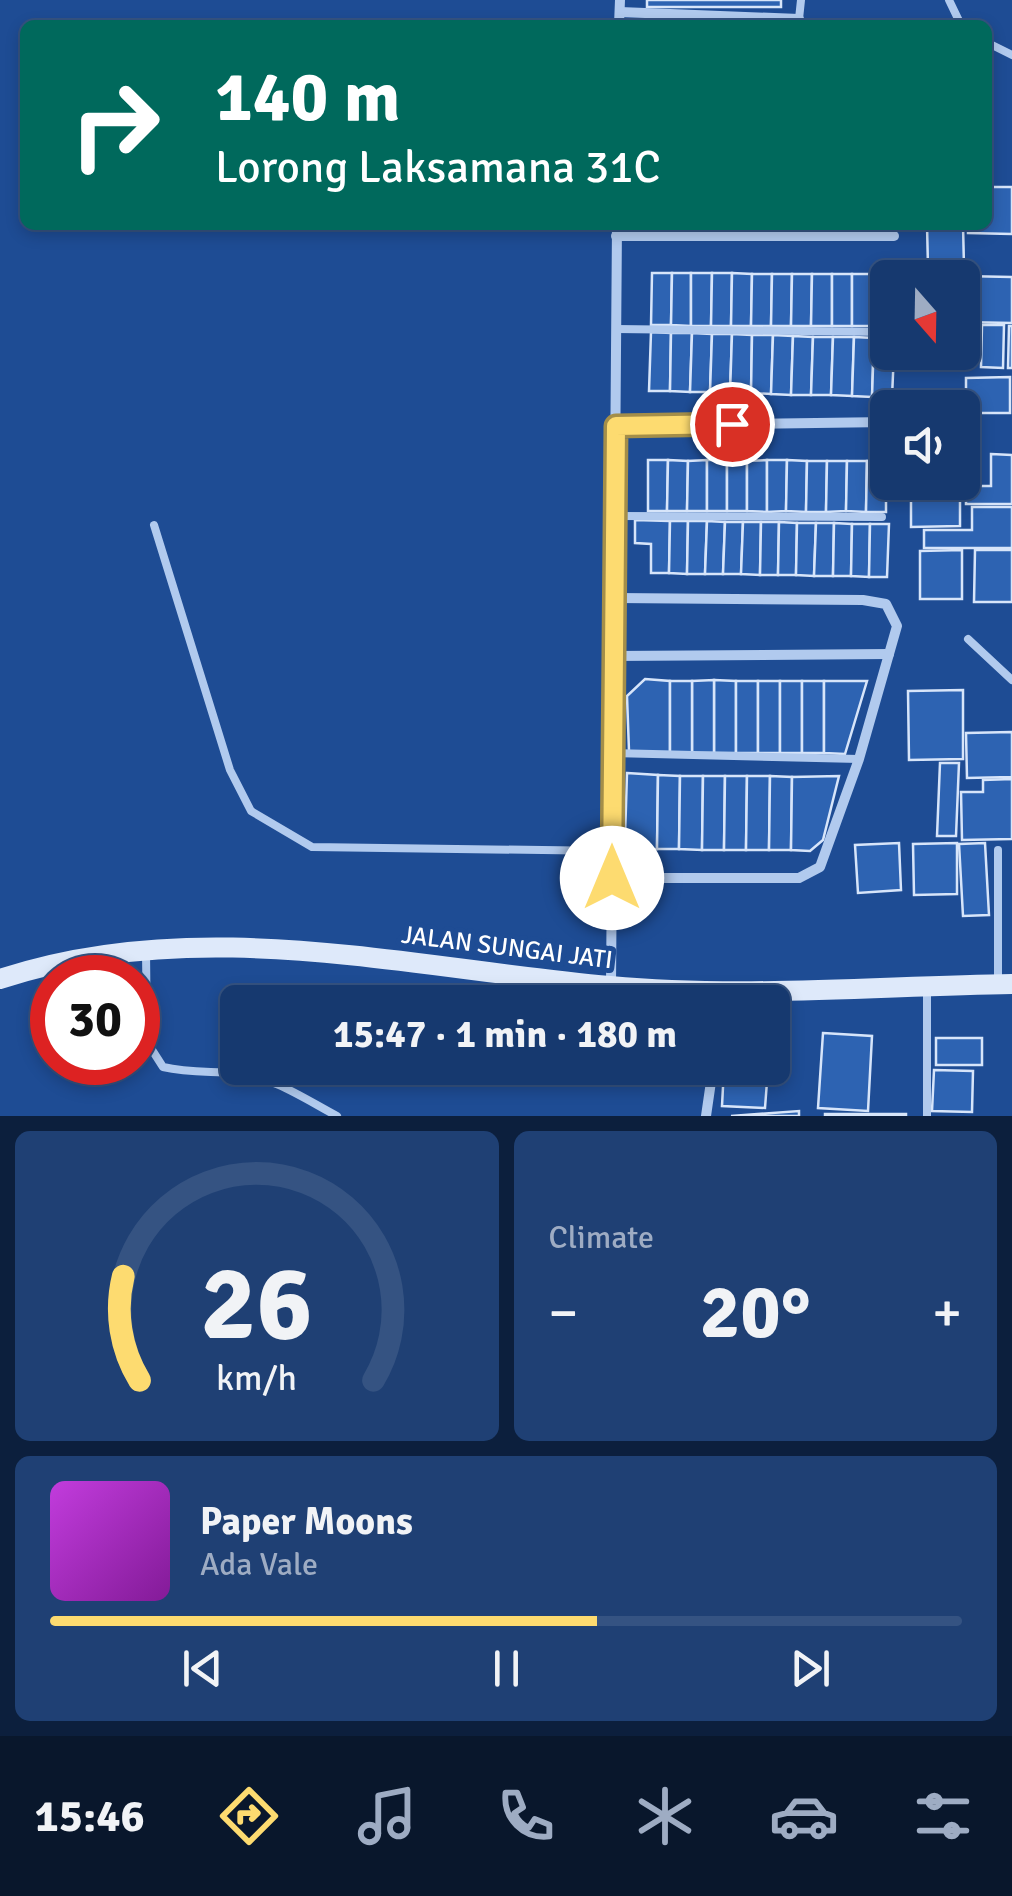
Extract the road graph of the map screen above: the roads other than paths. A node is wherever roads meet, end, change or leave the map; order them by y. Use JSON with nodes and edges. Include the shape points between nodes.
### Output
{"nodes":[{"id":1,"x":620,"y":6,"type":"edge"},
{"id":2,"x":777,"y":20,"type":"edge"},
{"id":3,"x":616,"y":231,"type":"edge"},
{"id":4,"x":793,"y":231,"type":"edge"},
{"id":5,"x":894,"y":236,"type":"dead end"},
{"id":6,"x":616,"y":329,"type":"junction"},
{"id":7,"x":870,"y":332,"type":"edge"},
{"id":8,"x":870,"y":422,"type":"edge"},
{"id":9,"x":616,"y":426,"type":"junction"},
{"id":10,"x":617,"y":516,"type":"junction"},
{"id":11,"x":882,"y":516,"type":"dead end"},
{"id":12,"x":154,"y":525,"type":"dead end"},
{"id":13,"x":616,"y":598,"type":"junction"},
{"id":14,"x":968,"y":639,"type":"dead end"},
{"id":15,"x":890,"y":654,"type":"junction"},
{"id":16,"x":614,"y":656,"type":"junction"},
{"id":17,"x":1012,"y":680,"type":"edge"},
{"id":18,"x":612,"y":753,"type":"junction"},
{"id":19,"x":859,"y":759,"type":"junction"},
{"id":20,"x":998,"y":850,"type":"dead end"},
{"id":21,"x":612,"y":851,"type":"junction"},
{"id":22,"x":612,"y":878,"type":"junction"},
{"id":23,"x":146,"y":951,"type":"junction"},
{"id":24,"x":0,"y":978,"type":"edge"},
{"id":25,"x":1005,"y":984,"type":"edge"},
{"id":26,"x":596,"y":985,"type":"edge"},
{"id":27,"x":611,"y":985,"type":"edge"},
{"id":28,"x":928,"y":986,"type":"junction"},
{"id":29,"x":790,"y":992,"type":"edge"},
{"id":30,"x":711,"y":1085,"type":"edge"},
{"id":31,"x":337,"y":1116,"type":"edge"},
{"id":32,"x":706,"y":1116,"type":"edge"},
{"id":33,"x":927,"y":1116,"type":"edge"}],
"edges":[{"from":1,"to":2,"type":"street"},
{"from":3,"to":4,"type":"street"},
{"from":3,"to":6,"type":"street"},
{"from":4,"to":5,"type":"street"},
{"from":6,"to":7,"type":"lane"},
{"from":6,"to":9,"type":"street"},
{"from":8,"to":9,"type":"street"},
{"from":9,"to":10,"type":"street"},
{"from":10,"to":11,"type":"lane"},
{"from":10,"to":13,"type":"street"},
{"from":12,"to":21,"type":"lane","via":[[230,770],[251,812],[312,847]]},
{"from":13,"to":15,"type":"street","via":[[886,604],[897,626]]},
{"from":13,"to":16,"type":"street"},
{"from":14,"to":17,"type":"lane"},
{"from":15,"to":16,"type":"street"},
{"from":15,"to":19,"type":"street"},
{"from":16,"to":18,"type":"street"},
{"from":18,"to":19,"type":"lane"},
{"from":18,"to":21,"type":"street"},
{"from":19,"to":22,"type":"street","via":[[820,868],[799,878]]},
{"from":20,"to":25,"type":"lane"},
{"from":21,"to":22,"type":"street"},
{"from":22,"to":27,"type":"street"},
{"from":23,"to":24,"type":"main road","name":"JALAN SUNGAI JATI","via":[[78,957]]},
{"from":23,"to":26,"type":"main road","name":"JALAN SUNGAI JATI","via":[[350,953]]},
{"from":23,"to":31,"type":"lane","via":[[147,1042],[163,1067],[266,1079]]},
{"from":25,"to":28,"type":"main road","name":"JALAN SUNGAI JATI"},
{"from":28,"to":29,"type":"main road","name":"JALAN SUNGAI JATI"},
{"from":28,"to":33,"type":"lane"},
{"from":30,"to":32,"type":"street"}]}
